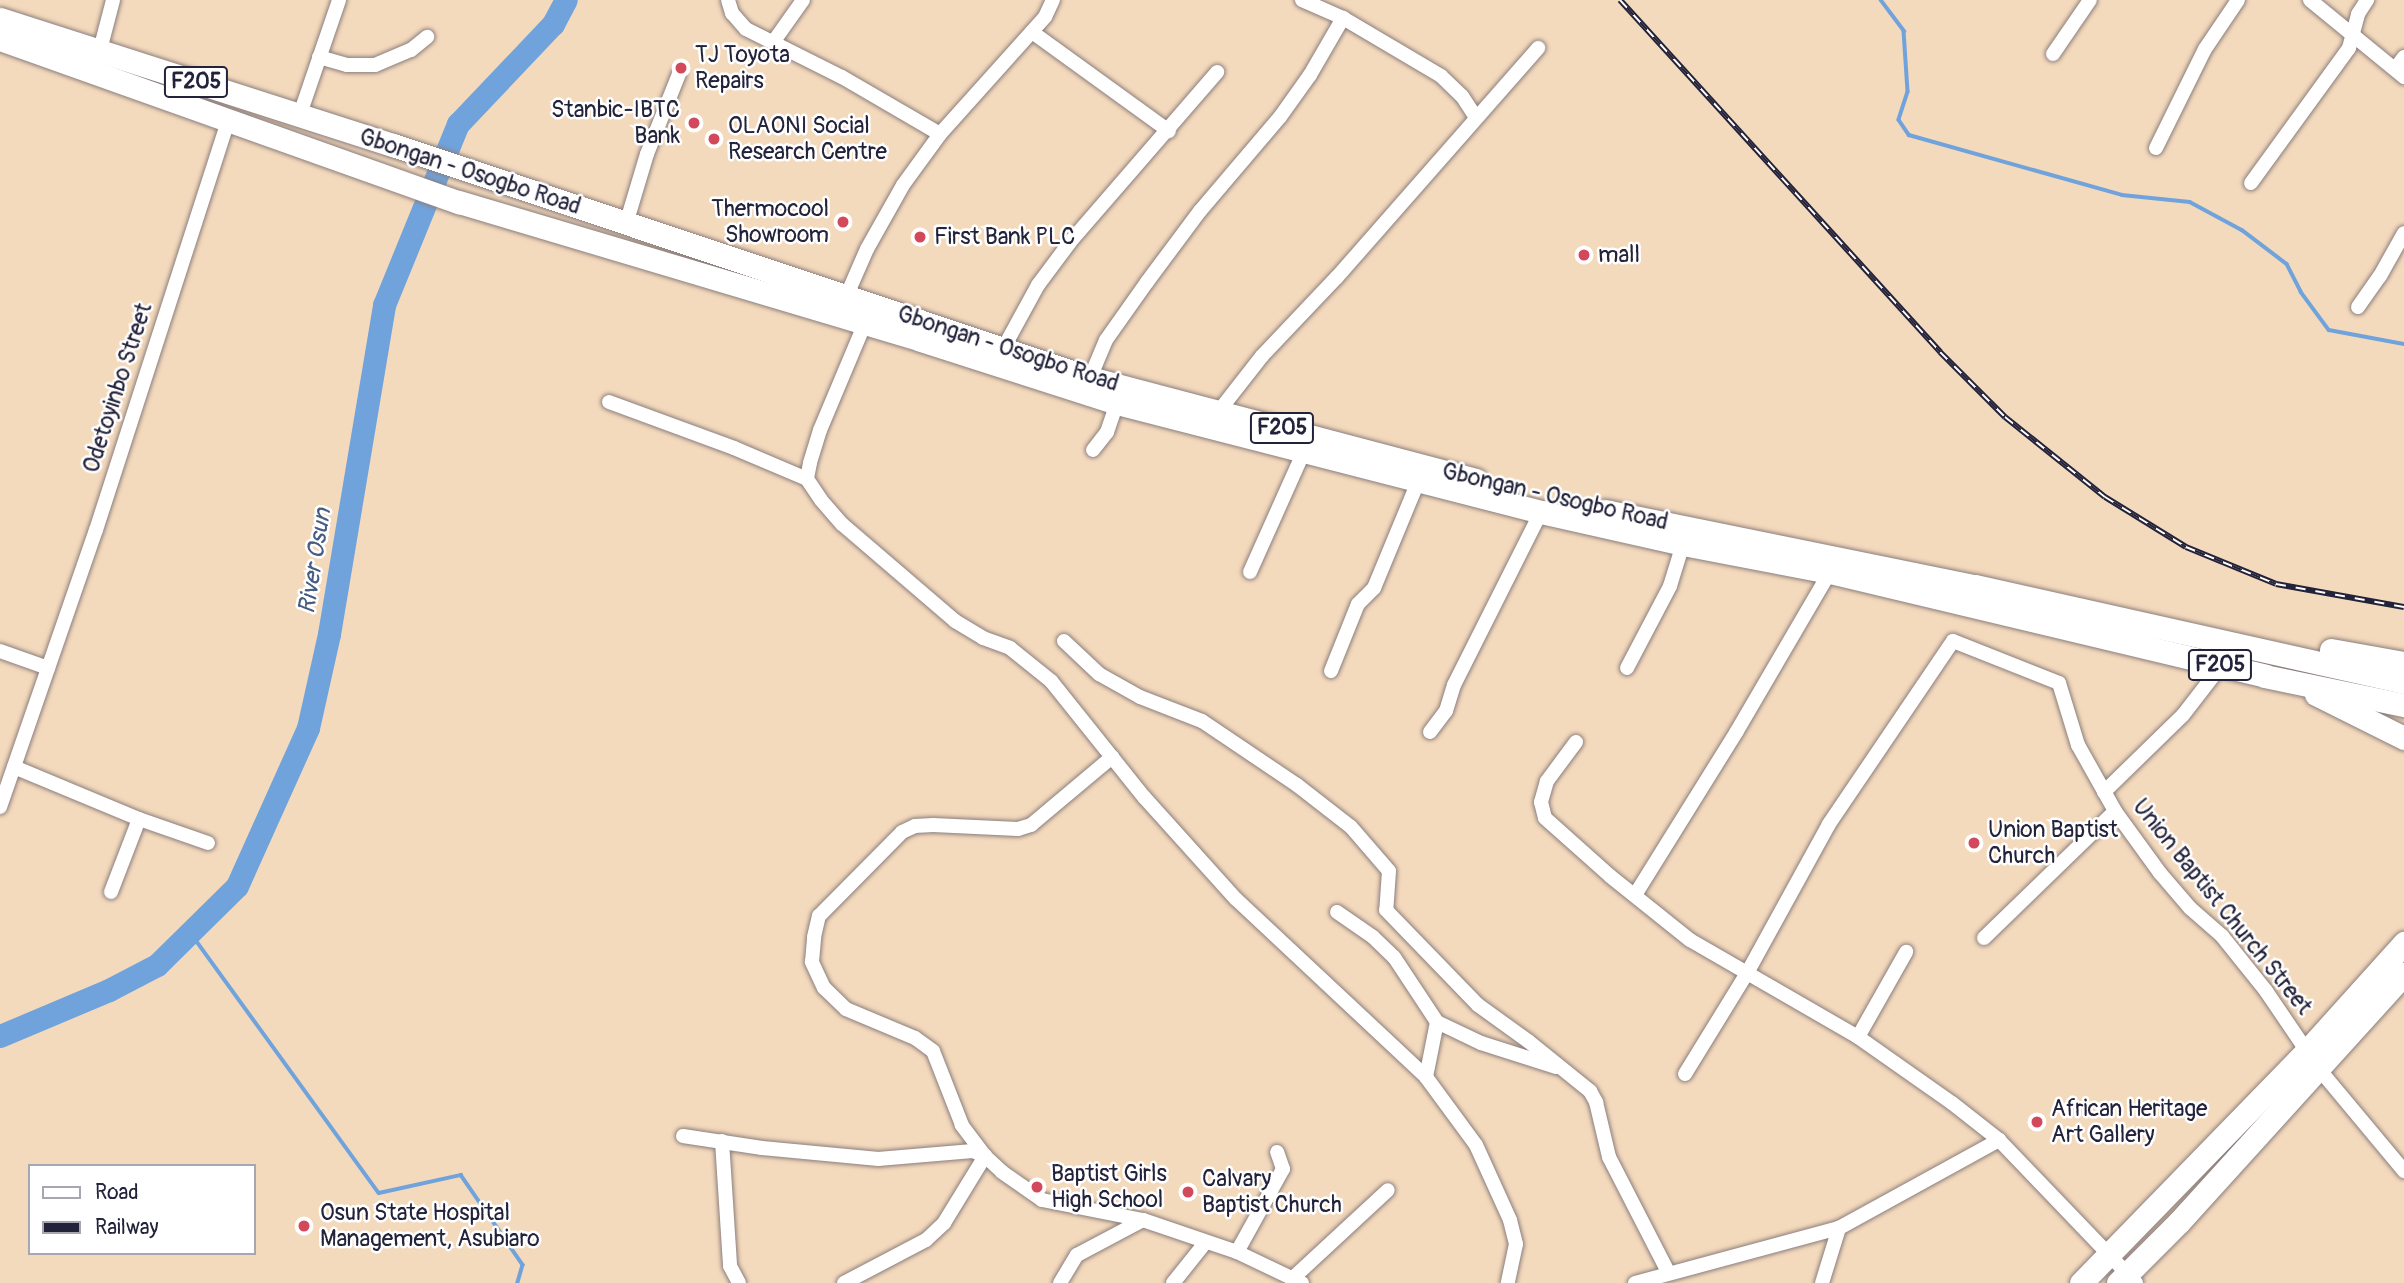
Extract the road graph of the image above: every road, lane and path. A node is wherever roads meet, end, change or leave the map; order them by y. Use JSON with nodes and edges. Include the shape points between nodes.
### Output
{"nodes":[{"id":1,"x":113,"y":0,"type":"edge"},
{"id":2,"x":339,"y":0,"type":"edge"},
{"id":3,"x":728,"y":0,"type":"edge"},
{"id":4,"x":803,"y":0,"type":"edge"},
{"id":5,"x":1053,"y":0,"type":"edge"},
{"id":6,"x":1302,"y":0,"type":"edge"},
{"id":7,"x":2090,"y":0,"type":"edge"},
{"id":8,"x":2238,"y":0,"type":"edge"},
{"id":9,"x":2310,"y":0,"type":"edge"},
{"id":10,"x":2367,"y":0,"type":"edge"},
{"id":11,"x":1343,"y":18,"type":"junction"},
{"id":12,"x":0,"y":19,"type":"edge"},
{"id":13,"x":1032,"y":32,"type":"junction"},
{"id":14,"x":2352,"y":33,"type":"junction"},
{"id":15,"x":427,"y":37,"type":"dead end"},
{"id":16,"x":0,"y":39,"type":"edge"},
{"id":17,"x":774,"y":41,"type":"junction"},
{"id":18,"x":1538,"y":48,"type":"dead end"},
{"id":19,"x":100,"y":50,"type":"junction"},
{"id":20,"x":2053,"y":54,"type":"dead end"},
{"id":21,"x":319,"y":57,"type":"junction"},
{"id":22,"x":2404,"y":57,"type":"edge"},
{"id":23,"x":1217,"y":72,"type":"dead end"},
{"id":24,"x":2400,"y":73,"type":"edge"},
{"id":25,"x":679,"y":74,"type":"dead end"},
{"id":26,"x":1475,"y":116,"type":"junction"},
{"id":27,"x":299,"y":117,"type":"junction"},
{"id":28,"x":228,"y":121,"type":"junction"},
{"id":29,"x":1169,"y":131,"type":"junction"},
{"id":30,"x":940,"y":134,"type":"junction"},
{"id":31,"x":2156,"y":148,"type":"dead end"},
{"id":32,"x":2251,"y":183,"type":"dead end"},
{"id":33,"x":626,"y":224,"type":"junction"},
{"id":34,"x":2404,"y":233,"type":"edge"},
{"id":35,"x":846,"y":297,"type":"junction"},
{"id":36,"x":2358,"y":307,"type":"dead end"},
{"id":37,"x":865,"y":323,"type":"junction"},
{"id":38,"x":1003,"y":349,"type":"junction"},
{"id":39,"x":1049,"y":373,"type":"junction"},
{"id":40,"x":1090,"y":378,"type":"junction"},
{"id":41,"x":609,"y":402,"type":"dead end"},
{"id":42,"x":1117,"y":403,"type":"junction"},
{"id":43,"x":1219,"y":411,"type":"junction"},
{"id":44,"x":1093,"y":450,"type":"dead end"},
{"id":45,"x":1304,"y":451,"type":"junction"},
{"id":46,"x":807,"y":479,"type":"junction"},
{"id":47,"x":1418,"y":482,"type":"junction"},
{"id":48,"x":1541,"y":512,"type":"junction"},
{"id":49,"x":1683,"y":544,"type":"junction"},
{"id":50,"x":1250,"y":572,"type":"dead end"},
{"id":51,"x":1830,"y":572,"type":"junction"},
{"id":52,"x":2038,"y":612,"type":"junction"},
{"id":53,"x":1064,"y":641,"type":"dead end"},
{"id":54,"x":0,"y":650,"type":"edge"},
{"id":55,"x":2404,"y":663,"type":"edge"},
{"id":56,"x":48,"y":668,"type":"junction"},
{"id":57,"x":1627,"y":668,"type":"dead end"},
{"id":58,"x":1331,"y":671,"type":"dead end"},
{"id":59,"x":2217,"y":671,"type":"junction"},
{"id":60,"x":2404,"y":682,"type":"edge"},
{"id":61,"x":2404,"y":705,"type":"edge"},
{"id":62,"x":1430,"y":732,"type":"dead end"},
{"id":63,"x":2404,"y":738,"type":"edge"},
{"id":64,"x":1576,"y":742,"type":"dead end"},
{"id":65,"x":1112,"y":757,"type":"junction"},
{"id":66,"x":14,"y":767,"type":"junction"},
{"id":67,"x":2104,"y":792,"type":"junction"},
{"id":68,"x":0,"y":807,"type":"edge"},
{"id":69,"x":2115,"y":811,"type":"junction"},
{"id":70,"x":139,"y":819,"type":"junction"},
{"id":71,"x":208,"y":843,"type":"dead end"},
{"id":72,"x":111,"y":892,"type":"dead end"},
{"id":73,"x":1635,"y":895,"type":"junction"},
{"id":74,"x":1337,"y":912,"type":"dead end"},
{"id":75,"x":1984,"y":938,"type":"dead end"},
{"id":76,"x":2404,"y":943,"type":"edge"},
{"id":77,"x":1906,"y":952,"type":"dead end"},
{"id":78,"x":2404,"y":974,"type":"edge"},
{"id":79,"x":1746,"y":975,"type":"junction"},
{"id":80,"x":1437,"y":1022,"type":"junction"},
{"id":81,"x":1858,"y":1037,"type":"junction"},
{"id":82,"x":2313,"y":1060,"type":"junction"},
{"id":83,"x":1561,"y":1069,"type":"junction"},
{"id":84,"x":1685,"y":1074,"type":"dead end"},
{"id":85,"x":1426,"y":1077,"type":"junction"},
{"id":86,"x":684,"y":1136,"type":"dead end"},
{"id":87,"x":1998,"y":1140,"type":"junction"},
{"id":88,"x":722,"y":1141,"type":"junction"},
{"id":89,"x":1277,"y":1152,"type":"dead end"},
{"id":90,"x":985,"y":1156,"type":"junction"},
{"id":91,"x":2404,"y":1171,"type":"edge"},
{"id":92,"x":1388,"y":1190,"type":"dead end"},
{"id":93,"x":1143,"y":1220,"type":"junction"},
{"id":94,"x":1839,"y":1228,"type":"junction"},
{"id":95,"x":1205,"y":1243,"type":"junction"},
{"id":96,"x":1237,"y":1252,"type":"junction"},
{"id":97,"x":2109,"y":1258,"type":"junction"},
{"id":98,"x":1668,"y":1272,"type":"junction"},
{"id":99,"x":1297,"y":1280,"type":"edge"},
{"id":100,"x":2127,"y":1280,"type":"edge"},
{"id":101,"x":849,"y":1281,"type":"edge"},
{"id":102,"x":738,"y":1283,"type":"edge"},
{"id":103,"x":1060,"y":1283,"type":"edge"},
{"id":104,"x":1173,"y":1283,"type":"edge"},
{"id":105,"x":1508,"y":1283,"type":"edge"},
{"id":106,"x":1635,"y":1283,"type":"edge"},
{"id":107,"x":1822,"y":1283,"type":"edge"},
{"id":108,"x":2081,"y":1283,"type":"edge"}],
"edges":[{"from":1,"to":19,"type":"street"},
{"from":2,"to":21,"type":"street"},
{"from":3,"to":17,"type":"street","via":[[746,29]]},
{"from":4,"to":17,"type":"street"},
{"from":5,"to":13,"type":"street"},
{"from":6,"to":11,"type":"street"},
{"from":7,"to":20,"type":"street"},
{"from":8,"to":31,"type":"street","via":[[2205,49]]},
{"from":9,"to":14,"type":"street"},
{"from":10,"to":14,"type":"street"},
{"from":11,"to":26,"type":"street","via":[[1441,76]]},
{"from":11,"to":40,"type":"street","via":[[1280,117],[1200,211],[1106,340]]},
{"from":12,"to":19,"type":"main road","name":"Gbongan - Osogbo Road","number":"F205"},
{"from":13,"to":29,"type":"street"},
{"from":13,"to":30,"type":"street"},
{"from":14,"to":24,"type":"street"},
{"from":14,"to":32,"type":"street","via":[[2348,48]]},
{"from":15,"to":21,"type":"street","via":[[411,50],[375,65],[347,65]]},
{"from":16,"to":28,"type":"main road","name":"Gbongan - Osogbo Road","number":"F205"},
{"from":17,"to":30,"type":"street"},
{"from":18,"to":26,"type":"street"},
{"from":19,"to":27,"type":"main road","name":"Gbongan - Osogbo Road","number":"F205"},
{"from":21,"to":27,"type":"street"},
{"from":22,"to":24,"type":"street"},
{"from":23,"to":29,"type":"street"},
{"from":25,"to":33,"type":"street","via":[[647,154]]},
{"from":26,"to":43,"type":"street","via":[[1262,356]]},
{"from":27,"to":33,"type":"main road","name":"Gbongan - Osogbo Road","number":"F205"},
{"from":28,"to":37,"type":"main road","name":"Gbongan - Osogbo Road","number":"F205","via":[[536,225]]},
{"from":28,"to":56,"type":"street","name":"Odetoyinbo Street"},
{"from":29,"to":38,"type":"street","via":[[1070,242],[1038,285]]},
{"from":30,"to":35,"type":"street","via":[[903,185]]},
{"from":33,"to":35,"type":"main road","name":"Gbongan - Osogbo Road","number":"F205"},
{"from":34,"to":36,"type":"street"},
{"from":35,"to":38,"type":"main road","name":"Gbongan - Osogbo Road","number":"F205"},
{"from":37,"to":39,"type":"main road","name":"Gbongan - Osogbo Road","number":"F205"},
{"from":37,"to":46,"type":"street","via":[[820,430]]},
{"from":38,"to":39,"type":"main road","name":"Gbongan - Osogbo Road","number":"F205"},
{"from":39,"to":40,"type":"main road","name":"Gbongan - Osogbo Road","number":"F205"},
{"from":39,"to":42,"type":"main road","name":"Gbongan - Osogbo Road","number":"F205"},
{"from":40,"to":43,"type":"main road","name":"Gbongan - Osogbo Road","number":"F205"},
{"from":41,"to":46,"type":"street"},
{"from":42,"to":44,"type":"street","via":[[1107,432]]},
{"from":42,"to":45,"type":"main road","name":"Gbongan - Osogbo Road","number":"F205"},
{"from":43,"to":52,"type":"main road","name":"Gbongan - Osogbo Road","number":"F205","via":[[1543,498],[1793,547]]},
{"from":45,"to":47,"type":"main road","name":"Gbongan - Osogbo Road","number":"F205"},
{"from":45,"to":50,"type":"street"},
{"from":46,"to":65,"type":"street","via":[[842,524],[955,621],[1010,648],[1051,681]]},
{"from":47,"to":48,"type":"main road","name":"Gbongan - Osogbo Road","number":"F205"},
{"from":47,"to":58,"type":"street","via":[[1374,588],[1358,604]]},
{"from":48,"to":49,"type":"main road","name":"Gbongan - Osogbo Road","number":"F205"},
{"from":48,"to":62,"type":"street","via":[[1454,685],[1446,711]]},
{"from":49,"to":51,"type":"main road","name":"Gbongan - Osogbo Road","number":"F205"},
{"from":49,"to":57,"type":"street","via":[[1670,586]]},
{"from":51,"to":52,"type":"main road","name":"Gbongan - Osogbo Road"},
{"from":51,"to":73,"type":"street"},
{"from":52,"to":55,"type":"main road","via":[[2124,612]]},
{"from":52,"to":59,"type":"main road","via":[[2076,640]]},
{"from":52,"to":60,"type":"main road","number":"F205"},
{"from":52,"to":61,"type":"main road","number":"F205","via":[[2265,676]]},
{"from":53,"to":83,"type":"street","via":[[1099,674],[1140,697],[1202,721],[1351,827],[1389,871],[1386,910],[1478,1005]]},
{"from":54,"to":56,"type":"street"},
{"from":56,"to":66,"type":"street","name":"Odetoyinbo Street"},
{"from":59,"to":63,"type":"main road","via":[[2314,694]]},
{"from":59,"to":67,"type":"street","via":[[2183,715]]},
{"from":64,"to":73,"type":"street","via":[[1547,781],[1541,802],[1545,818]]},
{"from":65,"to":85,"type":"street","via":[[1236,899]]},
{"from":65,"to":90,"type":"street","via":[[1031,825],[1018,829],[933,825],[902,832],[819,916],[812,962],[824,988],[846,1009],[915,1038],[933,1051],[962,1125]]},
{"from":66,"to":68,"type":"street","name":"Odetoyinbo Street"},
{"from":66,"to":70,"type":"street"},
{"from":67,"to":69,"type":"street","name":"Union Baptist Church Street"},
{"from":67,"to":79,"type":"street","name":"Union Baptist Church Street","via":[[2078,745],[2059,683],[1953,641],[1829,824]]},
{"from":69,"to":75,"type":"street"},
{"from":69,"to":82,"type":"street","name":"Union Baptist Church Street","via":[[2160,873],[2222,936],[2266,991]]},
{"from":70,"to":71,"type":"street"},
{"from":70,"to":72,"type":"street"},
{"from":73,"to":79,"type":"street","via":[[1690,940]]},
{"from":74,"to":80,"type":"street","via":[[1394,957]]},
{"from":76,"to":82,"type":"main road"},
{"from":77,"to":81,"type":"street"},
{"from":78,"to":82,"type":"main road"},
{"from":79,"to":81,"type":"street"},
{"from":79,"to":84,"type":"street"},
{"from":80,"to":83,"type":"street","via":[[1481,1043]]},
{"from":80,"to":85,"type":"street"},
{"from":81,"to":87,"type":"street"},
{"from":82,"to":91,"type":"street","name":"Union Baptist Church Street"},
{"from":82,"to":97,"type":"main road"},
{"from":82,"to":100,"type":"main road"},
{"from":83,"to":98,"type":"street","via":[[1583,1083],[1596,1102],[1609,1157]]},
{"from":85,"to":105,"type":"street","via":[[1476,1145],[1510,1220],[1516,1244]]},
{"from":86,"to":88,"type":"street"},
{"from":87,"to":94,"type":"street"},
{"from":87,"to":97,"type":"street"},
{"from":88,"to":90,"type":"street","via":[[878,1159],[953,1151]]},
{"from":88,"to":102,"type":"street","via":[[730,1266]]},
{"from":89,"to":96,"type":"street","via":[[1283,1169]]},
{"from":90,"to":93,"type":"street","via":[[1042,1200]]},
{"from":90,"to":101,"type":"street","via":[[944,1223],[926,1240]]},
{"from":92,"to":99,"type":"street"},
{"from":93,"to":95,"type":"street"},
{"from":93,"to":103,"type":"street","via":[[1077,1255]]},
{"from":94,"to":98,"type":"street"},
{"from":94,"to":107,"type":"street"},
{"from":95,"to":96,"type":"street"},
{"from":95,"to":104,"type":"street"},
{"from":96,"to":99,"type":"street"},
{"from":97,"to":100,"type":"street"},
{"from":97,"to":108,"type":"main road"},
{"from":98,"to":106,"type":"street"}]}
